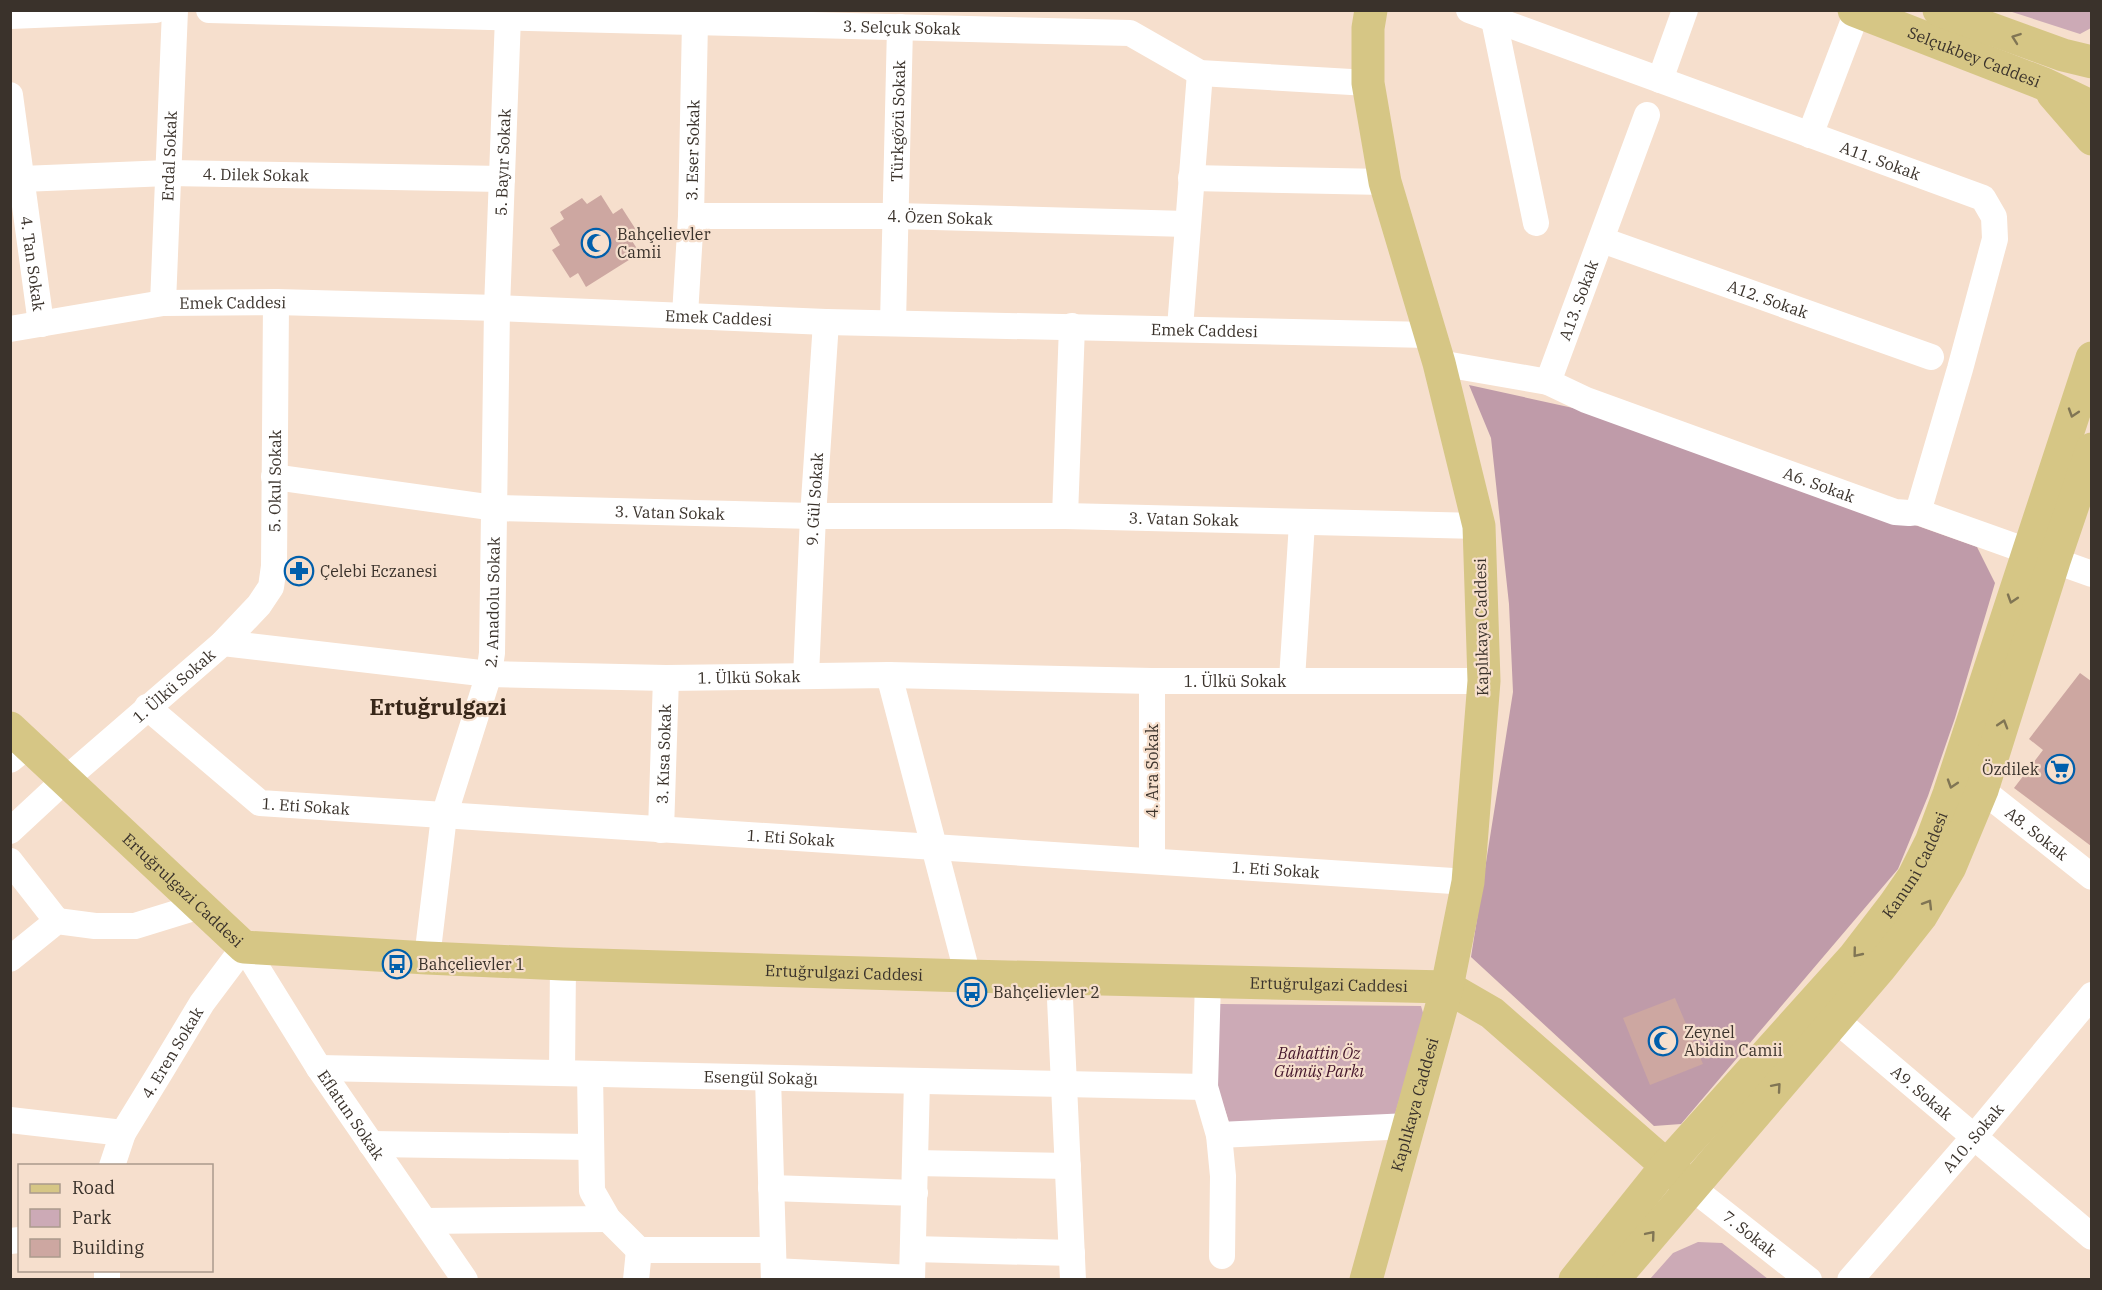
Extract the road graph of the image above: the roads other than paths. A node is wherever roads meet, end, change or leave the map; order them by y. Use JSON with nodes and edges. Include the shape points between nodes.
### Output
{"nodes":[{"id":1,"x":156,"y":10,"type":"edge"},
{"id":2,"x":175,"y":10,"type":"edge"},
{"id":3,"x":209,"y":10,"type":"edge"},
{"id":4,"x":1371,"y":10,"type":"edge"},
{"id":5,"x":1469,"y":10,"type":"edge"},
{"id":6,"x":1685,"y":10,"type":"edge"},
{"id":7,"x":1939,"y":10,"type":"edge"},
{"id":8,"x":1856,"y":11,"type":"edge"},
{"id":9,"x":410,"y":13,"type":"edge"},
{"id":10,"x":10,"y":16,"type":"edge"},
{"id":11,"x":728,"y":16,"type":"edge"},
{"id":12,"x":508,"y":17,"type":"junction"},
{"id":13,"x":1042,"y":20,"type":"edge"},
{"id":14,"x":1494,"y":20,"type":"junction"},
{"id":15,"x":695,"y":21,"type":"junction"},
{"id":16,"x":900,"y":27,"type":"junction"},
{"id":17,"x":2091,"y":40,"type":"edge"},
{"id":18,"x":2077,"y":58,"type":"edge"},
{"id":19,"x":1200,"y":73,"type":"junction"},
{"id":20,"x":1660,"y":80,"type":"junction"},
{"id":21,"x":1368,"y":83,"type":"junction"},
{"id":22,"x":2044,"y":84,"type":"junction"},
{"id":23,"x":10,"y":95,"type":"edge"},
{"id":24,"x":2091,"y":107,"type":"edge"},
{"id":25,"x":1647,"y":115,"type":"dead end"},
{"id":26,"x":1810,"y":135,"type":"junction"},
{"id":27,"x":2091,"y":139,"type":"edge"},
{"id":28,"x":168,"y":173,"type":"junction"},
{"id":29,"x":1191,"y":178,"type":"junction"},
{"id":30,"x":502,"y":179,"type":"junction"},
{"id":31,"x":16,"y":180,"type":"edge"},
{"id":32,"x":1385,"y":182,"type":"junction"},
{"id":33,"x":691,"y":216,"type":"junction"},
{"id":34,"x":896,"y":216,"type":"junction"},
{"id":35,"x":1536,"y":222,"type":"dead end"},
{"id":36,"x":1187,"y":224,"type":"junction"},
{"id":37,"x":1602,"y":240,"type":"junction"},
{"id":38,"x":276,"y":302,"type":"junction"},
{"id":39,"x":163,"y":303,"type":"junction"},
{"id":40,"x":497,"y":308,"type":"junction"},
{"id":41,"x":685,"y":315,"type":"junction"},
{"id":42,"x":826,"y":322,"type":"junction"},
{"id":43,"x":893,"y":323,"type":"junction"},
{"id":44,"x":41,"y":324,"type":"junction"},
{"id":45,"x":1072,"y":326,"type":"junction"},
{"id":46,"x":1180,"y":328,"type":"junction"},
{"id":47,"x":10,"y":329,"type":"edge"},
{"id":48,"x":1434,"y":349,"type":"junction"},
{"id":49,"x":1931,"y":357,"type":"dead end"},
{"id":50,"x":2091,"y":358,"type":"edge"},
{"id":51,"x":1548,"y":382,"type":"junction"},
{"id":52,"x":2091,"y":449,"type":"edge"},
{"id":53,"x":274,"y":477,"type":"junction"},
{"id":54,"x":495,"y":508,"type":"junction"},
{"id":55,"x":1918,"y":512,"type":"junction"},
{"id":56,"x":813,"y":516,"type":"junction"},
{"id":57,"x":1065,"y":516,"type":"junction"},
{"id":58,"x":1302,"y":523,"type":"junction"},
{"id":59,"x":1479,"y":526,"type":"junction"},
{"id":60,"x":2041,"y":555,"type":"junction"},
{"id":61,"x":2091,"y":574,"type":"edge"},
{"id":62,"x":223,"y":643,"type":"junction"},
{"id":63,"x":489,"y":674,"type":"junction"},
{"id":64,"x":806,"y":675,"type":"junction"},
{"id":65,"x":889,"y":675,"type":"junction"},
{"id":66,"x":666,"y":678,"type":"junction"},
{"id":67,"x":1292,"y":679,"type":"junction"},
{"id":68,"x":1152,"y":681,"type":"junction"},
{"id":69,"x":1485,"y":681,"type":"junction"},
{"id":70,"x":147,"y":707,"type":"junction"},
{"id":71,"x":17,"y":744,"type":"edge"},
{"id":72,"x":66,"y":778,"type":"junction"},
{"id":73,"x":1982,"y":790,"type":"junction"},
{"id":74,"x":444,"y":816,"type":"junction"},
{"id":75,"x":661,"y":830,"type":"junction"},
{"id":76,"x":10,"y":831,"type":"edge"},
{"id":77,"x":932,"y":846,"type":"junction"},
{"id":78,"x":10,"y":861,"type":"edge"},
{"id":79,"x":1152,"y":861,"type":"junction"},
{"id":80,"x":2091,"y":877,"type":"edge"},
{"id":81,"x":1468,"y":882,"type":"junction"},
{"id":82,"x":200,"y":906,"type":"junction"},
{"id":83,"x":57,"y":921,"type":"junction"},
{"id":84,"x":244,"y":947,"type":"junction"},
{"id":85,"x":427,"y":958,"type":"junction"},
{"id":86,"x":10,"y":959,"type":"edge"},
{"id":87,"x":563,"y":964,"type":"junction"},
{"id":88,"x":968,"y":976,"type":"junction"},
{"id":89,"x":1059,"y":977,"type":"junction"},
{"id":90,"x":1208,"y":981,"type":"junction"},
{"id":91,"x":1447,"y":987,"type":"junction"},
{"id":92,"x":2091,"y":995,"type":"edge"},
{"id":93,"x":1835,"y":1019,"type":"junction"},
{"id":94,"x":319,"y":1068,"type":"junction"},
{"id":95,"x":562,"y":1073,"type":"junction"},
{"id":96,"x":590,"y":1074,"type":"junction"},
{"id":97,"x":768,"y":1078,"type":"junction"},
{"id":98,"x":918,"y":1081,"type":"junction"},
{"id":99,"x":1064,"y":1084,"type":"junction"},
{"id":100,"x":1205,"y":1087,"type":"junction"},
{"id":101,"x":10,"y":1120,"type":"edge"},
{"id":102,"x":1409,"y":1126,"type":"junction"},
{"id":103,"x":123,"y":1133,"type":"junction"},
{"id":104,"x":1220,"y":1135,"type":"junction"},
{"id":105,"x":1974,"y":1137,"type":"junction"},
{"id":106,"x":371,"y":1144,"type":"junction"},
{"id":107,"x":591,"y":1147,"type":"junction"},
{"id":108,"x":915,"y":1163,"type":"junction"},
{"id":109,"x":113,"y":1164,"type":"edge"},
{"id":110,"x":1666,"y":1165,"type":"junction"},
{"id":111,"x":1068,"y":1166,"type":"junction"},
{"id":112,"x":1691,"y":1187,"type":"junction"},
{"id":113,"x":771,"y":1188,"type":"junction"},
{"id":114,"x":915,"y":1193,"type":"junction"},
{"id":115,"x":608,"y":1220,"type":"junction"},
{"id":116,"x":425,"y":1221,"type":"junction"},
{"id":117,"x":2091,"y":1237,"type":"edge"},
{"id":118,"x":639,"y":1250,"type":"junction"},
{"id":119,"x":913,"y":1250,"type":"junction"},
{"id":120,"x":1072,"y":1253,"type":"junction"},
{"id":121,"x":1222,"y":1256,"type":"dead end"},
{"id":122,"x":773,"y":1267,"type":"edge"},
{"id":123,"x":1371,"y":1277,"type":"edge"},
{"id":124,"x":912,"y":1279,"type":"edge"},
{"id":125,"x":465,"y":1280,"type":"edge"},
{"id":126,"x":636,"y":1280,"type":"edge"},
{"id":127,"x":1073,"y":1280,"type":"edge"},
{"id":128,"x":1575,"y":1280,"type":"edge"},
{"id":129,"x":1613,"y":1280,"type":"edge"},
{"id":130,"x":1809,"y":1280,"type":"edge"},
{"id":131,"x":1850,"y":1280,"type":"edge"}],
"edges":[{"from":1,"to":10,"type":"street"},
{"from":2,"to":28,"type":"street","name":"Erdal Sokak"},
{"from":3,"to":9,"type":"street","name":"3. Selçuk Sokak"},
{"from":4,"to":21,"type":"main road","name":"Kaplıkaya Caddesi"},
{"from":5,"to":14,"type":"street","name":"A11. Sokak"},
{"from":6,"to":20,"type":"street"},
{"from":18,"to":7,"type":"main road","name":"Selçukbey Caddesi","one_way":true},
{"from":8,"to":22,"type":"main road","name":"Selçukbey Caddesi"},
{"from":8,"to":26,"type":"street"},
{"from":9,"to":12,"type":"street","name":"3. Selçuk Sokak"},
{"from":11,"to":15,"type":"street","name":"3. Selçuk Sokak"},
{"from":11,"to":16,"type":"street","name":"3. Selçuk Sokak"},
{"from":12,"to":15,"type":"street","name":"3. Selçuk Sokak"},
{"from":12,"to":30,"type":"street","name":"5. Bayır Sokak"},
{"from":13,"to":16,"type":"street","name":"3. Selçuk Sokak"},
{"from":13,"to":19,"type":"street","name":"3. Selçuk Sokak","via":[[1130,33]]},
{"from":14,"to":20,"type":"street","name":"A11. Sokak"},
{"from":14,"to":35,"type":"street"},
{"from":15,"to":33,"type":"street","name":"3. Eser Sokak"},
{"from":16,"to":34,"type":"street","name":"Türkgözü Sokak"},
{"from":17,"to":18,"type":"main road"},
{"from":19,"to":21,"type":"street","name":"3. Selçuk Sokak"},
{"from":19,"to":29,"type":"street"},
{"from":20,"to":26,"type":"street","name":"A11. Sokak"},
{"from":21,"to":32,"type":"main road","name":"Kaplıkaya Caddesi"},
{"from":22,"to":24,"type":"main road","name":"Selçukbey Caddesi"},
{"from":22,"to":27,"type":"main road"},
{"from":23,"to":31,"type":"street","name":"4. Tan Sokak"},
{"from":25,"to":37,"type":"street","name":"A13. Sokak"},
{"from":26,"to":55,"type":"street","name":"A11. Sokak","via":[[1983,198],[1994,217],[1995,239]]},
{"from":28,"to":30,"type":"street","name":"4. Dilek Sokak"},
{"from":28,"to":31,"type":"street","name":"4. Dilek Sokak"},
{"from":28,"to":39,"type":"street","name":"Erdal Sokak"},
{"from":29,"to":32,"type":"street"},
{"from":29,"to":36,"type":"street"},
{"from":30,"to":40,"type":"street","name":"5. Bayır Sokak"},
{"from":31,"to":44,"type":"street","name":"4. Tan Sokak"},
{"from":32,"to":48,"type":"main road","name":"Kaplıkaya Caddesi"},
{"from":33,"to":34,"type":"street","name":"4. Özen Sokak"},
{"from":33,"to":41,"type":"street","name":"3. Eser Sokak"},
{"from":34,"to":36,"type":"street","name":"4. Özen Sokak"},
{"from":34,"to":43,"type":"street","name":"Türkgözü Sokak"},
{"from":36,"to":46,"type":"street"},
{"from":37,"to":49,"type":"street","name":"A12. Sokak"},
{"from":37,"to":51,"type":"street","name":"A13. Sokak"},
{"from":38,"to":39,"type":"street","name":"Emek Caddesi"},
{"from":38,"to":40,"type":"street","name":"Emek Caddesi"},
{"from":38,"to":53,"type":"street","name":"5. Okul Sokak"},
{"from":39,"to":44,"type":"street","name":"Emek Caddesi"},
{"from":40,"to":41,"type":"street","name":"Emek Caddesi"},
{"from":40,"to":54,"type":"street","name":"2. Anadolu Sokak"},
{"from":41,"to":42,"type":"street","name":"Emek Caddesi"},
{"from":42,"to":43,"type":"street","name":"Emek Caddesi"},
{"from":42,"to":56,"type":"street","name":"9. Gül Sokak"},
{"from":43,"to":45,"type":"street","name":"Emek Caddesi"},
{"from":44,"to":47,"type":"street","name":"Emek Caddesi"},
{"from":45,"to":46,"type":"street","name":"Emek Caddesi"},
{"from":45,"to":57,"type":"street"},
{"from":46,"to":48,"type":"street","name":"Emek Caddesi"},
{"from":48,"to":51,"type":"street"},
{"from":48,"to":59,"type":"main road","name":"Kaplıkaya Caddesi"},
{"from":50,"to":60,"type":"main road","name":"Kanuni Caddesi","one_way":true},
{"from":51,"to":55,"type":"street","name":"A6. Sokak","via":[[1586,400],[1895,512]]},
{"from":52,"to":60,"type":"main road","name":"Kanuni Caddesi"},
{"from":53,"to":54,"type":"street","name":"3. Vatan Sokak"},
{"from":53,"to":62,"type":"street","name":"5. Okul Sokak","via":[[271,587]]},
{"from":54,"to":56,"type":"street","name":"3. Vatan Sokak"},
{"from":54,"to":63,"type":"street","name":"2. Anadolu Sokak"},
{"from":55,"to":60,"type":"street","name":"A6. Sokak"},
{"from":56,"to":57,"type":"street","name":"3. Vatan Sokak"},
{"from":56,"to":64,"type":"street","name":"9. Gül Sokak"},
{"from":57,"to":58,"type":"street","name":"3. Vatan Sokak"},
{"from":58,"to":59,"type":"street","name":"3. Vatan Sokak"},
{"from":58,"to":67,"type":"street"},
{"from":59,"to":69,"type":"main road","name":"Kaplıkaya Caddesi"},
{"from":60,"to":61,"type":"street","name":"A6. Sokak"},
{"from":73,"to":60,"type":"main road","name":"Kanuni Caddesi","one_way":true},
{"from":60,"to":110,"type":"main road","name":"Kanuni Caddesi","one_way":true,"via":[[1931,842],[1914,876],[1854,957]]},
{"from":62,"to":63,"type":"street","name":"1. Ülkü Sokak"},
{"from":62,"to":70,"type":"street","name":"1. Ülkü Sokak"},
{"from":63,"to":66,"type":"street","name":"1. Ülkü Sokak"},
{"from":63,"to":74,"type":"street","name":"2. Anadolu Sokak"},
{"from":64,"to":65,"type":"street","name":"1. Ülkü Sokak"},
{"from":64,"to":66,"type":"street","name":"1. Ülkü Sokak"},
{"from":65,"to":68,"type":"street","name":"1. Ülkü Sokak"},
{"from":65,"to":77,"type":"street"},
{"from":66,"to":75,"type":"street","name":"3. Kısa Sokak"},
{"from":67,"to":68,"type":"street","name":"1. Ülkü Sokak"},
{"from":67,"to":69,"type":"street","name":"1. Ülkü Sokak"},
{"from":68,"to":79,"type":"street","name":"4. Ara Sokak"},
{"from":69,"to":81,"type":"main road","name":"Kaplıkaya Caddesi"},
{"from":70,"to":72,"type":"street","name":"1. Ülkü Sokak"},
{"from":70,"to":74,"type":"street","name":"1. Eti Sokak","via":[[260,803]]},
{"from":71,"to":72,"type":"main road","name":"Ertuğrulgazi Caddesi"},
{"from":72,"to":76,"type":"street","name":"1. Ülkü Sokak"},
{"from":72,"to":82,"type":"main road","name":"Ertuğrulgazi Caddesi"},
{"from":73,"to":80,"type":"street","name":"A8. Sokak"},
{"from":93,"to":73,"type":"main road","name":"Kanuni Caddesi","one_way":true,"via":[[1921,916],[1950,867]]},
{"from":74,"to":75,"type":"street","name":"1. Eti Sokak"},
{"from":74,"to":85,"type":"street","name":"2. Anadolu Sokak"},
{"from":75,"to":77,"type":"street","name":"1. Eti Sokak"},
{"from":77,"to":79,"type":"street","name":"1. Eti Sokak"},
{"from":77,"to":88,"type":"street"},
{"from":78,"to":83,"type":"street"},
{"from":79,"to":81,"type":"street","name":"1. Eti Sokak"},
{"from":81,"to":91,"type":"main road","name":"Kaplıkaya Caddesi"},
{"from":82,"to":83,"type":"street","via":[[135,926]]},
{"from":82,"to":84,"type":"main road","name":"Ertuğrulgazi Caddesi"},
{"from":83,"to":86,"type":"street"},
{"from":84,"to":85,"type":"main road","name":"Ertuğrulgazi Caddesi"},
{"from":84,"to":94,"type":"street","name":"Eflatun Sokak"},
{"from":84,"to":103,"type":"street","name":"4. Eren Sokak","via":[[202,1004]]},
{"from":85,"to":87,"type":"main road","name":"Ertuğrulgazi Caddesi"},
{"from":87,"to":88,"type":"main road","name":"Ertuğrulgazi Caddesi"},
{"from":87,"to":95,"type":"street"},
{"from":88,"to":89,"type":"main road","name":"Ertuğrulgazi Caddesi"},
{"from":89,"to":90,"type":"main road","name":"Ertuğrulgazi Caddesi"},
{"from":89,"to":99,"type":"street"},
{"from":90,"to":91,"type":"main road","name":"Ertuğrulgazi Caddesi"},
{"from":90,"to":100,"type":"street"},
{"from":91,"to":102,"type":"main road","name":"Kaplıkaya Caddesi"},
{"from":91,"to":110,"type":"main road","name":"Ertuğrulgazi Caddesi","via":[[1492,1013]]},
{"from":92,"to":105,"type":"street","name":"A10. Sokak"},
{"from":93,"to":105,"type":"street","name":"A9. Sokak"},
{"from":112,"to":93,"type":"main road","name":"Kanuni Caddesi","one_way":true},
{"from":94,"to":95,"type":"street","name":"Esengül Sokağı"},
{"from":94,"to":106,"type":"street","name":"Eflatun Sokak"},
{"from":95,"to":96,"type":"street","name":"Esengül Sokağı"},
{"from":96,"to":97,"type":"street","name":"Esengül Sokağı"},
{"from":96,"to":107,"type":"street"},
{"from":97,"to":98,"type":"street","name":"Esengül Sokağı"},
{"from":97,"to":113,"type":"street"},
{"from":98,"to":99,"type":"street","name":"Esengül Sokağı"},
{"from":98,"to":108,"type":"street"},
{"from":99,"to":100,"type":"street","name":"Esengül Sokağı"},
{"from":99,"to":111,"type":"street"},
{"from":100,"to":104,"type":"street"},
{"from":101,"to":103,"type":"street"},
{"from":102,"to":104,"type":"street"},
{"from":102,"to":123,"type":"main road","name":"Kaplıkaya Caddesi"},
{"from":103,"to":109,"type":"street","name":"4. Eren Sokak"},
{"from":104,"to":121,"type":"street"},
{"from":105,"to":117,"type":"street","name":"A9. Sokak"},
{"from":105,"to":131,"type":"street","name":"A10. Sokak"},
{"from":106,"to":107,"type":"street"},
{"from":106,"to":116,"type":"street","name":"Eflatun Sokak"},
{"from":107,"to":115,"type":"street","via":[[592,1191]]},
{"from":108,"to":111,"type":"street"},
{"from":108,"to":114,"type":"street"},
{"from":110,"to":112,"type":"main road","name":"Ertuğrulgazi Caddesi"},
{"from":110,"to":128,"type":"main road","name":"Kanuni Caddesi"},
{"from":111,"to":120,"type":"street"},
{"from":129,"to":112,"type":"main road","name":"Kanuni Caddesi","one_way":true},
{"from":112,"to":130,"type":"street","name":"7. Sokak"},
{"from":113,"to":114,"type":"street"},
{"from":113,"to":122,"type":"street"},
{"from":114,"to":119,"type":"street"},
{"from":115,"to":116,"type":"street"},
{"from":115,"to":118,"type":"street"},
{"from":116,"to":125,"type":"street","name":"Eflatun Sokak"},
{"from":118,"to":122,"type":"street"},
{"from":118,"to":126,"type":"street"},
{"from":119,"to":120,"type":"street"},
{"from":119,"to":124,"type":"street"},
{"from":120,"to":127,"type":"street"},
{"from":122,"to":124,"type":"street"}]}
